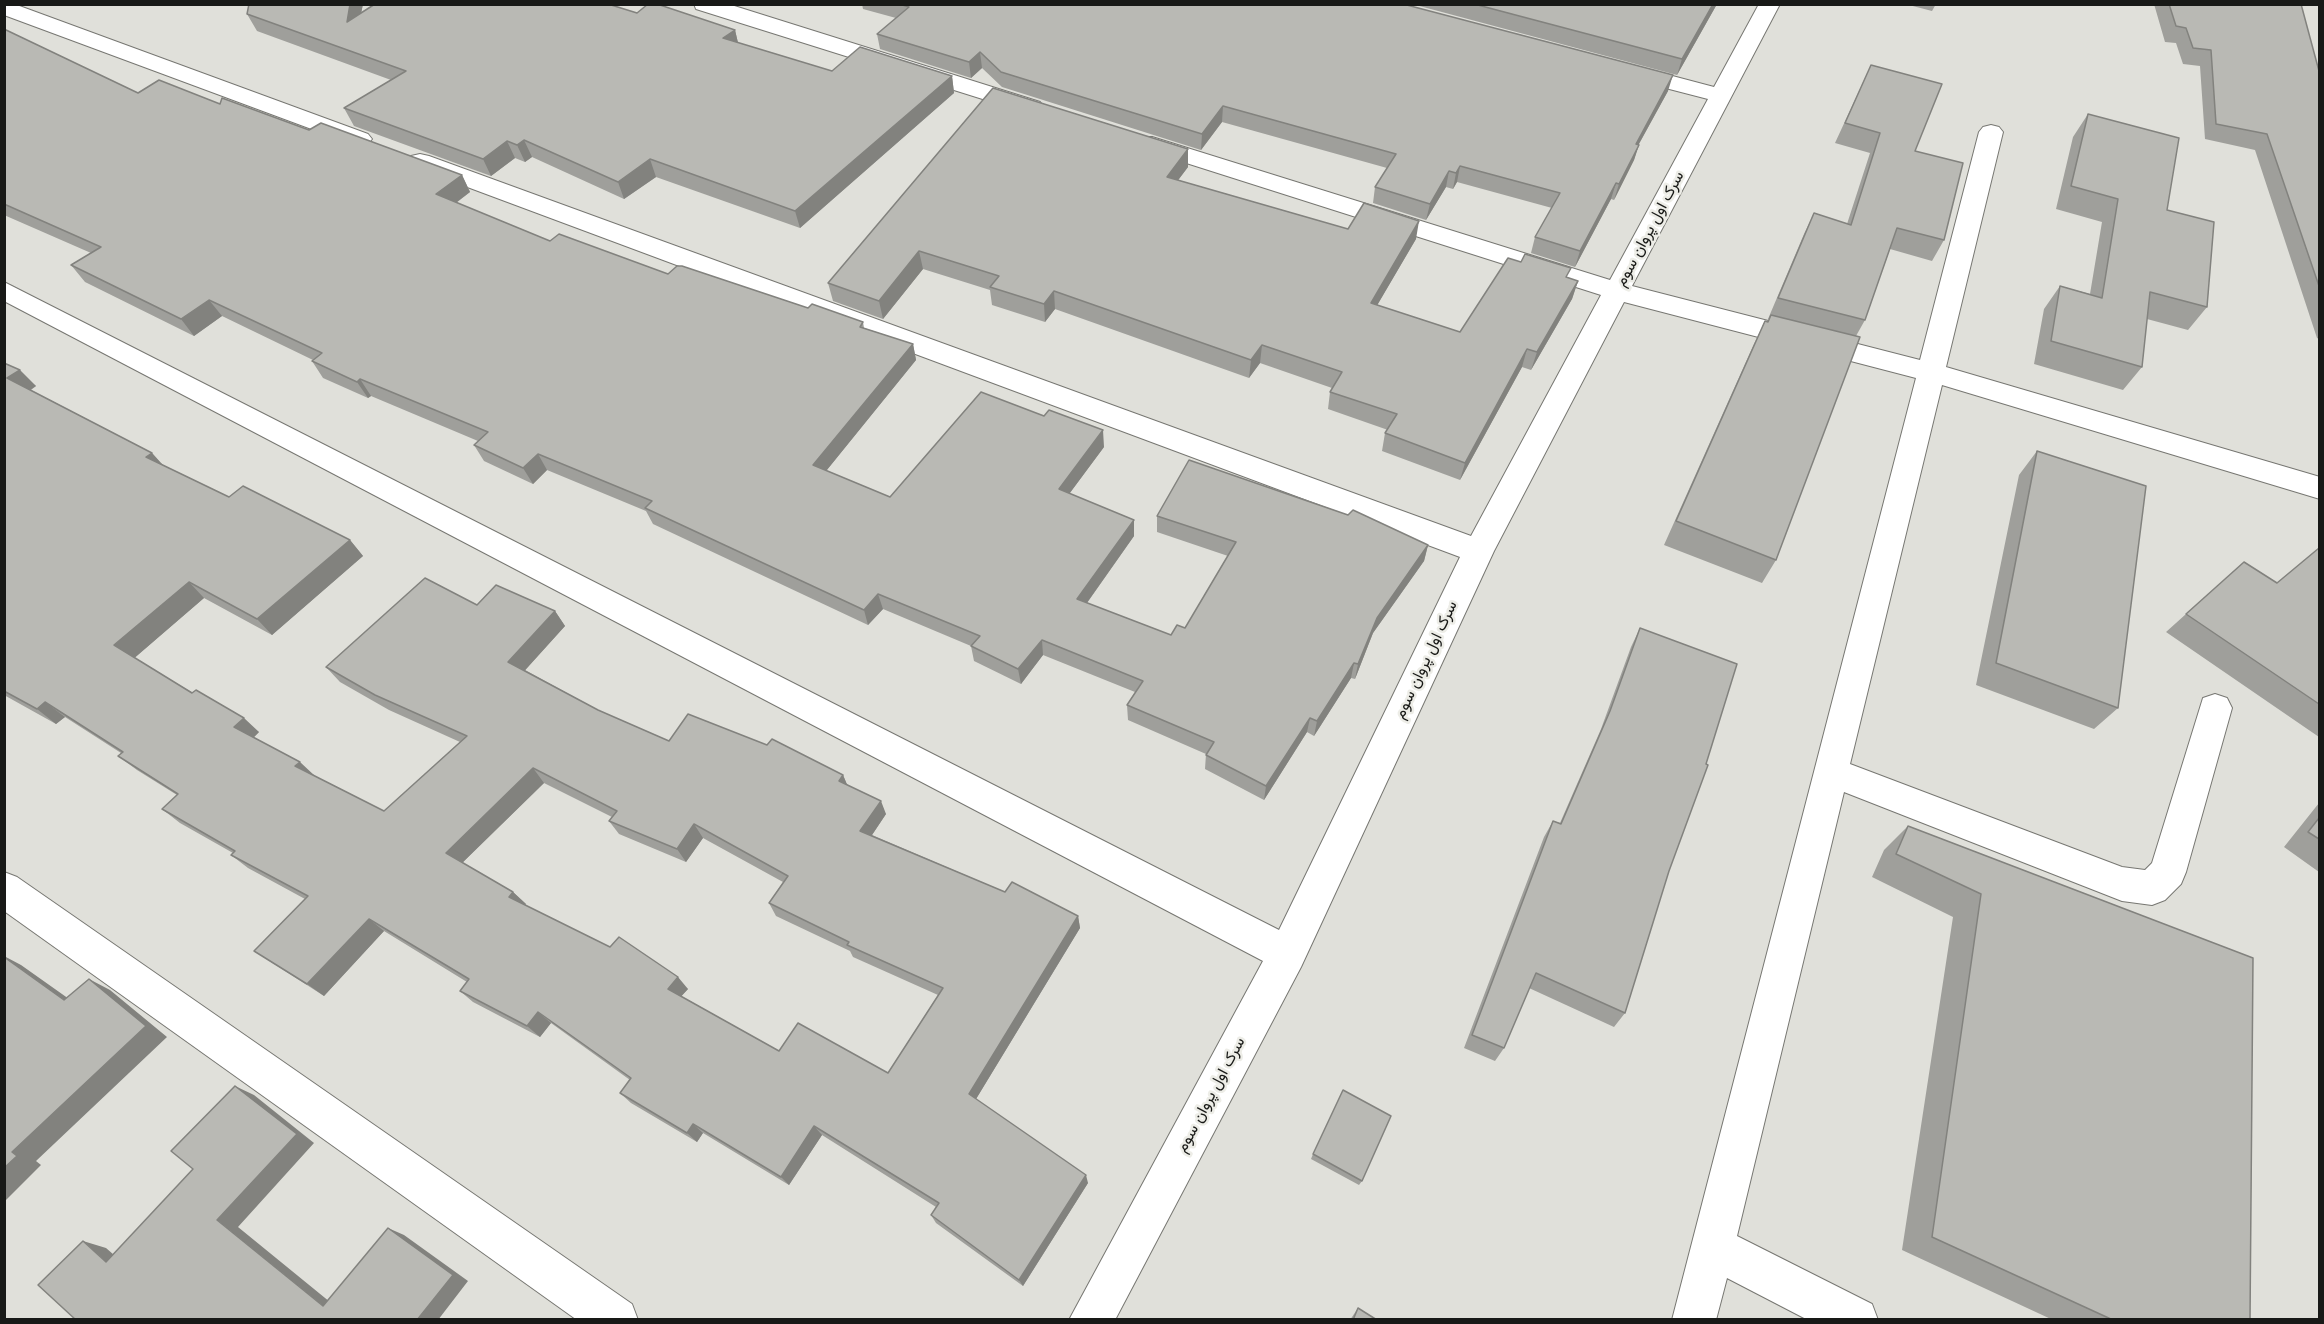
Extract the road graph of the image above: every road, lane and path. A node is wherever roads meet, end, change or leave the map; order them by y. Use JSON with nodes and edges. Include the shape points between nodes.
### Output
{"nodes":[{"id":1,"x":704,"y":4,"type":"edge"},
{"id":2,"x":1770,"y":4,"type":"edge"},
{"id":3,"x":4,"y":8,"type":"edge"},
{"id":4,"x":1606,"y":65,"type":"edge"},
{"id":5,"x":1721,"y":96,"type":"junction"},
{"id":6,"x":1058,"y":115,"type":"edge"},
{"id":7,"x":1991,"y":132,"type":"dead end"},
{"id":8,"x":1127,"y":137,"type":"edge"},
{"id":9,"x":4,"y":290,"type":"edge"},
{"id":10,"x":1617,"y":291,"type":"junction"},
{"id":11,"x":1931,"y":372,"type":"junction"},
{"id":12,"x":2319,"y":488,"type":"edge"},
{"id":13,"x":1478,"y":551,"type":"junction"},
{"id":14,"x":2215,"y":708,"type":"dead end"},
{"id":15,"x":1831,"y":772,"type":"junction"},
{"id":16,"x":4,"y":889,"type":"edge"},
{"id":17,"x":1287,"y":954,"type":"junction"},
{"id":18,"x":1712,"y":1247,"type":"junction"},
{"id":19,"x":616,"y":1320,"type":"edge"},
{"id":20,"x":1091,"y":1320,"type":"edge"},
{"id":21,"x":1694,"y":1320,"type":"edge"},
{"id":22,"x":1856,"y":1320,"type":"edge"}],
"edges":[{"from":1,"to":6,"type":"street"},
{"from":2,"to":5,"type":"street","name":"سرک اول پروان سوم"},
{"from":3,"to":13,"type":"street"},
{"from":4,"to":5,"type":"street"},
{"from":5,"to":10,"type":"street","name":"سرک اول پروان سوم"},
{"from":7,"to":11,"type":"street"},
{"from":8,"to":10,"type":"street"},
{"from":9,"to":17,"type":"street"},
{"from":10,"to":11,"type":"street"},
{"from":10,"to":13,"type":"street","name":"سرک اول پروان سوم"},
{"from":11,"to":12,"type":"street"},
{"from":11,"to":15,"type":"street"},
{"from":13,"to":17,"type":"street","name":"سرک اول پروان سوم"},
{"from":14,"to":15,"type":"street","via":[[2168,872],[2152,888],[2122,884]]},
{"from":15,"to":18,"type":"street"},
{"from":16,"to":19,"type":"street"},
{"from":17,"to":20,"type":"street","name":"سرک اول پروان سوم"},
{"from":18,"to":21,"type":"street"},
{"from":18,"to":22,"type":"street"}]}
